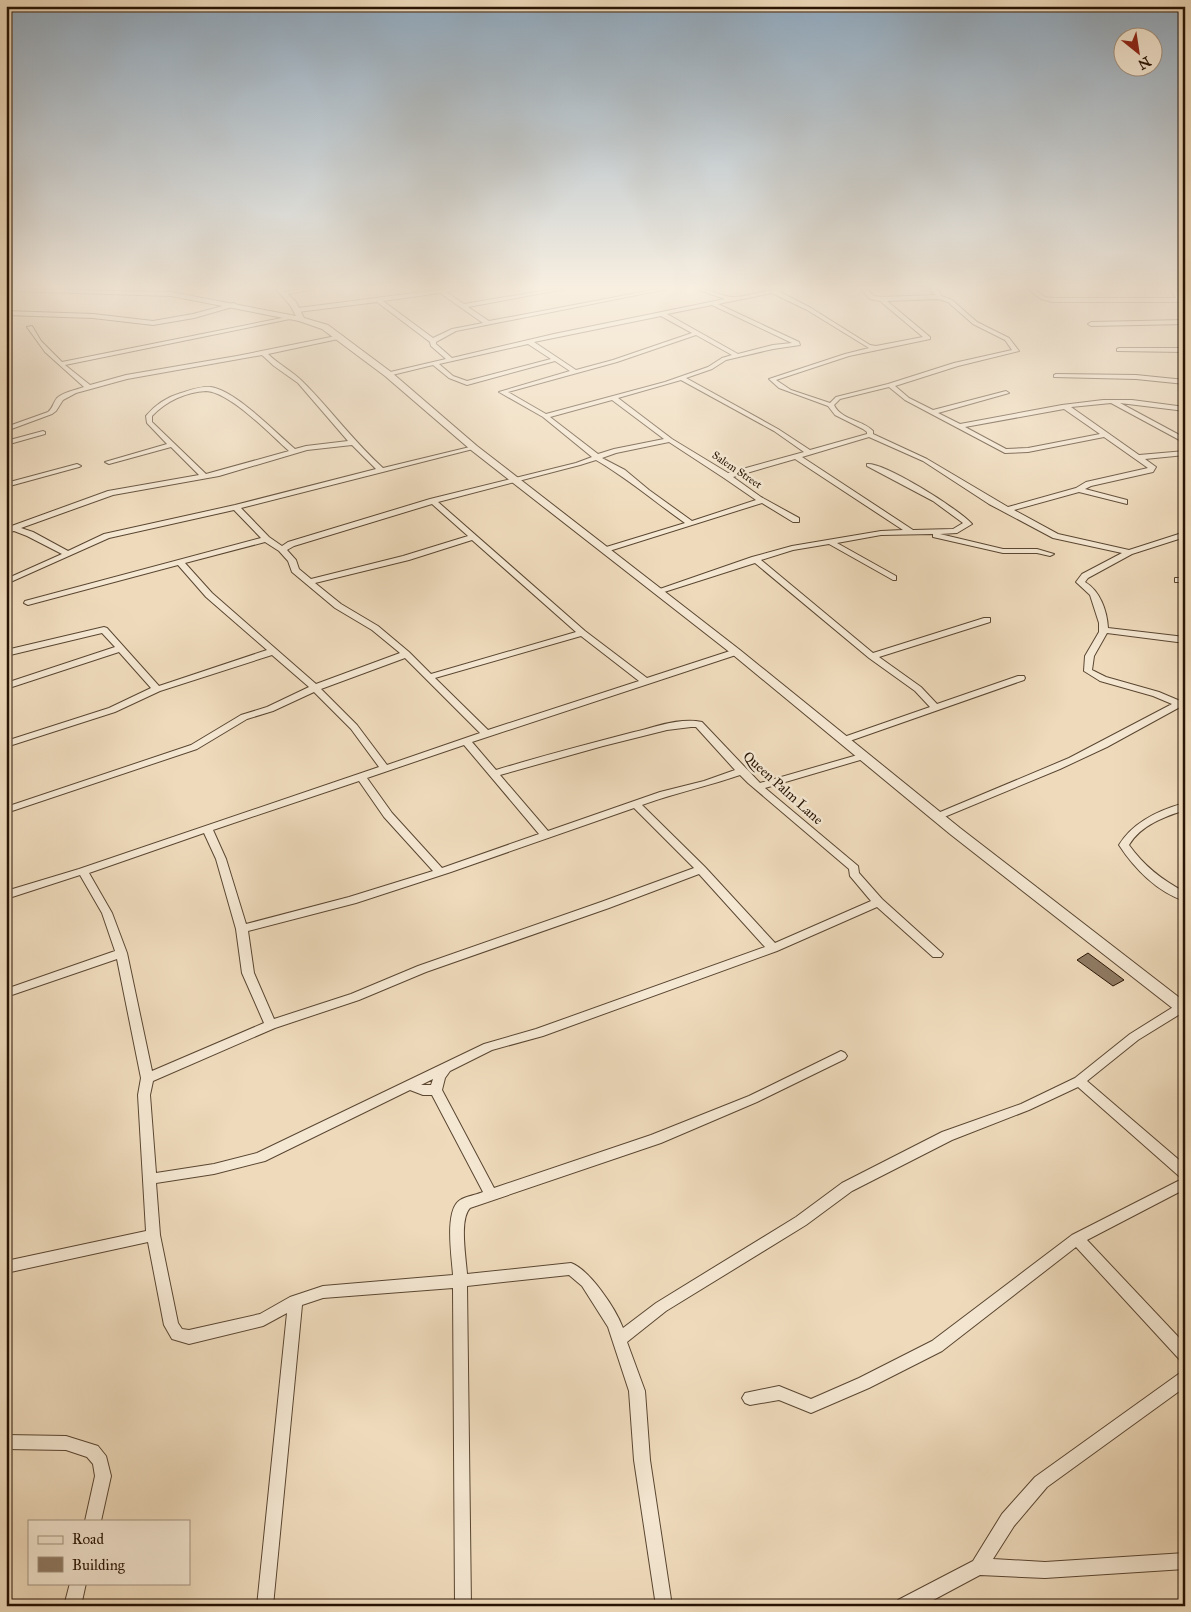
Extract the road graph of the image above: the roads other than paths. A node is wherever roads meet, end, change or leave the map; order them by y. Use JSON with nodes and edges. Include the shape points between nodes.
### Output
{"nodes":[{"id":1,"x":61,"y":364,"type":"edge"},
{"id":2,"x":197,"y":364,"type":"edge"},
{"id":3,"x":275,"y":364,"type":"edge"},
{"id":4,"x":376,"y":364,"type":"edge"},
{"id":5,"x":429,"y":364,"type":"edge"},
{"id":6,"x":435,"y":364,"type":"edge"},
{"id":7,"x":537,"y":364,"type":"edge"},
{"id":8,"x":564,"y":364,"type":"edge"},
{"id":9,"x":602,"y":364,"type":"edge"},
{"id":10,"x":716,"y":364,"type":"edge"},
{"id":11,"x":818,"y":364,"type":"edge"},
{"id":12,"x":955,"y":364,"type":"edge"},
{"id":13,"x":574,"y":371,"type":"junction"},
{"id":14,"x":388,"y":374,"type":"junction"},
{"id":15,"x":1056,"y":376,"type":"dead end"},
{"id":16,"x":681,"y":378,"type":"junction"},
{"id":17,"x":1185,"y":382,"type":"edge"},
{"id":18,"x":6,"y":386,"type":"edge"},
{"id":19,"x":890,"y":386,"type":"junction"},
{"id":20,"x":89,"y":388,"type":"junction"},
{"id":21,"x":6,"y":391,"type":"edge"},
{"id":22,"x":1006,"y":393,"type":"dead end"},
{"id":23,"x":613,"y":398,"type":"junction"},
{"id":24,"x":1113,"y":402,"type":"junction"},
{"id":25,"x":831,"y":405,"type":"junction"},
{"id":26,"x":1066,"y":407,"type":"junction"},
{"id":27,"x":1185,"y":409,"type":"edge"},
{"id":28,"x":933,"y":412,"type":"junction"},
{"id":29,"x":545,"y":416,"type":"junction"},
{"id":30,"x":961,"y":426,"type":"junction"},
{"id":31,"x":6,"y":429,"type":"edge"},
{"id":32,"x":43,"y":433,"type":"dead end"},
{"id":33,"x":1104,"y":434,"type":"junction"},
{"id":34,"x":870,"y":435,"type":"junction"},
{"id":35,"x":670,"y":440,"type":"junction"},
{"id":36,"x":1185,"y":441,"type":"edge"},
{"id":37,"x":6,"y":443,"type":"edge"},
{"id":38,"x":352,"y":444,"type":"junction"},
{"id":39,"x":171,"y":445,"type":"junction"},
{"id":40,"x":474,"y":448,"type":"junction"},
{"id":41,"x":293,"y":451,"type":"junction"},
{"id":42,"x":809,"y":452,"type":"junction"},
{"id":43,"x":1185,"y":453,"type":"edge"},
{"id":44,"x":796,"y":456,"type":"junction"},
{"id":45,"x":1140,"y":457,"type":"junction"},
{"id":46,"x":598,"y":458,"type":"junction"},
{"id":47,"x":109,"y":462,"type":"dead end"},
{"id":48,"x":869,"y":465,"type":"dead end"},
{"id":49,"x":77,"y":466,"type":"dead end"},
{"id":50,"x":380,"y":470,"type":"junction"},
{"id":51,"x":205,"y":476,"type":"junction"},
{"id":52,"x":727,"y":476,"type":"junction"},
{"id":53,"x":515,"y":480,"type":"junction"},
{"id":54,"x":6,"y":485,"type":"edge"},
{"id":55,"x":1079,"y":490,"type":"junction"},
{"id":56,"x":760,"y":499,"type":"junction"},
{"id":57,"x":433,"y":501,"type":"junction"},
{"id":58,"x":1124,"y":502,"type":"dead end"},
{"id":59,"x":236,"y":507,"type":"junction"},
{"id":60,"x":1007,"y":510,"type":"junction"},
{"id":61,"x":796,"y":520,"type":"dead end"},
{"id":62,"x":692,"y":524,"type":"junction"},
{"id":63,"x":10,"y":529,"type":"edge"},
{"id":64,"x":912,"y":532,"type":"junction"},
{"id":65,"x":927,"y":533,"type":"junction"},
{"id":66,"x":1185,"y":534,"type":"edge"},
{"id":67,"x":473,"y":537,"type":"junction"},
{"id":68,"x":266,"y":539,"type":"junction"},
{"id":69,"x":832,"y":543,"type":"junction"},
{"id":70,"x":282,"y":549,"type":"junction"},
{"id":71,"x":606,"y":550,"type":"junction"},
{"id":72,"x":1128,"y":552,"type":"junction"},
{"id":73,"x":67,"y":553,"type":"junction"},
{"id":74,"x":1050,"y":554,"type":"dead end"},
{"id":75,"x":755,"y":559,"type":"junction"},
{"id":76,"x":180,"y":562,"type":"junction"},
{"id":77,"x":893,"y":578,"type":"dead end"},
{"id":78,"x":7,"y":580,"type":"edge"},
{"id":79,"x":310,"y":582,"type":"junction"},
{"id":80,"x":658,"y":591,"type":"junction"},
{"id":81,"x":28,"y":603,"type":"dead end"},
{"id":82,"x":987,"y":620,"type":"dead end"},
{"id":83,"x":1104,"y":630,"type":"junction"},
{"id":84,"x":582,"y":633,"type":"junction"},
{"id":85,"x":1185,"y":640,"type":"edge"},
{"id":86,"x":119,"y":649,"type":"junction"},
{"id":87,"x":274,"y":651,"type":"junction"},
{"id":88,"x":736,"y":652,"type":"junction"},
{"id":89,"x":6,"y":654,"type":"edge"},
{"id":90,"x":406,"y":654,"type":"junction"},
{"id":91,"x":872,"y":656,"type":"junction"},
{"id":92,"x":430,"y":677,"type":"junction"},
{"id":93,"x":1021,"y":678,"type":"dead end"},
{"id":94,"x":646,"y":682,"type":"junction"},
{"id":95,"x":6,"y":686,"type":"edge"},
{"id":96,"x":315,"y":688,"type":"junction"},
{"id":97,"x":157,"y":689,"type":"junction"},
{"id":98,"x":1182,"y":706,"type":"edge"},
{"id":99,"x":936,"y":708,"type":"junction"},
{"id":100,"x":486,"y":734,"type":"junction"},
{"id":101,"x":844,"y":740,"type":"junction"},
{"id":102,"x":466,"y":741,"type":"junction"},
{"id":103,"x":6,"y":744,"type":"edge"},
{"id":104,"x":864,"y":756,"type":"junction"},
{"id":105,"x":385,"y":769,"type":"junction"},
{"id":106,"x":741,"y":771,"type":"junction"},
{"id":107,"x":494,"y":774,"type":"junction"},
{"id":108,"x":361,"y":777,"type":"junction"},
{"id":109,"x":758,"y":787,"type":"junction"},
{"id":110,"x":636,"y":804,"type":"junction"},
{"id":111,"x":1185,"y":806,"type":"edge"},
{"id":112,"x":6,"y":810,"type":"edge"},
{"id":113,"x":937,"y":816,"type":"junction"},
{"id":114,"x":207,"y":828,"type":"junction"},
{"id":115,"x":545,"y":834,"type":"junction"},
{"id":116,"x":701,"y":869,"type":"junction"},
{"id":117,"x":84,"y":871,"type":"junction"},
{"id":118,"x":440,"y":872,"type":"junction"},
{"id":119,"x":6,"y":894,"type":"edge"},
{"id":120,"x":1185,"y":897,"type":"edge"},
{"id":121,"x":878,"y":902,"type":"junction"},
{"id":122,"x":242,"y":929,"type":"junction"},
{"id":123,"x":773,"y":948,"type":"junction"},
{"id":124,"x":122,"y":953,"type":"junction"},
{"id":125,"x":937,"y":954,"type":"dead end"},
{"id":126,"x":6,"y":993,"type":"edge"},
{"id":127,"x":1183,"y":1009,"type":"edge"},
{"id":128,"x":271,"y":1026,"type":"junction"},
{"id":129,"x":841,"y":1056,"type":"dead end"},
{"id":130,"x":445,"y":1068,"type":"junction"},
{"id":131,"x":147,"y":1078,"type":"junction"},
{"id":132,"x":1079,"y":1081,"type":"junction"},
{"id":133,"x":408,"y":1086,"type":"junction"},
{"id":134,"x":436,"y":1090,"type":"junction"},
{"id":135,"x":1185,"y":1173,"type":"edge"},
{"id":136,"x":150,"y":1179,"type":"junction"},
{"id":137,"x":1185,"y":1183,"type":"edge"},
{"id":138,"x":491,"y":1195,"type":"junction"},
{"id":139,"x":153,"y":1235,"type":"junction"},
{"id":140,"x":1077,"y":1239,"type":"junction"},
{"id":141,"x":6,"y":1267,"type":"edge"},
{"id":142,"x":460,"y":1281,"type":"junction"},
{"id":143,"x":295,"y":1301,"type":"junction"},
{"id":144,"x":620,"y":1339,"type":"junction"},
{"id":145,"x":1185,"y":1355,"type":"edge"},
{"id":146,"x":1185,"y":1378,"type":"edge"},
{"id":147,"x":750,"y":1398,"type":"dead end"},
{"id":148,"x":6,"y":1442,"type":"edge"},
{"id":149,"x":93,"y":1520,"type":"edge"},
{"id":150,"x":1185,"y":1561,"type":"edge"},
{"id":151,"x":979,"y":1567,"type":"junction"},
{"id":152,"x":78,"y":1584,"type":"edge"},
{"id":153,"x":72,"y":1606,"type":"edge"},
{"id":154,"x":265,"y":1606,"type":"edge"},
{"id":155,"x":463,"y":1606,"type":"edge"},
{"id":156,"x":664,"y":1606,"type":"edge"},
{"id":157,"x":904,"y":1606,"type":"edge"}],
"edges":[{"from":1,"to":20,"type":"street"},
{"from":2,"to":20,"type":"street","via":[[126,376]]},
{"from":3,"to":38,"type":"street","via":[[300,382],[338,423]]},
{"from":4,"to":14,"type":"street"},
{"from":5,"to":14,"type":"street"},
{"from":6,"to":7,"type":"street","via":[[451,377],[467,383]]},
{"from":8,"to":13,"type":"street"},
{"from":9,"to":13,"type":"street"},
{"from":10,"to":16,"type":"street"},
{"from":11,"to":25,"type":"street","via":[[772,379],[790,391]]},
{"from":12,"to":19,"type":"street"},
{"from":13,"to":29,"type":"street","via":[[503,390],[504,394]]},
{"from":14,"to":40,"type":"street"},
{"from":15,"to":17,"type":"street","via":[[1136,377]]},
{"from":16,"to":23,"type":"street"},
{"from":16,"to":42,"type":"street","via":[[776,430]]},
{"from":18,"to":21,"type":"street","via":[[9,390]]},
{"from":19,"to":25,"type":"street","via":[[838,398]]},
{"from":19,"to":28,"type":"street","via":[[907,400]]},
{"from":20,"to":31,"type":"street","via":[[60,399],[50,413]]},
{"from":22,"to":28,"type":"street"},
{"from":23,"to":29,"type":"street"},
{"from":23,"to":35,"type":"street","name":"Salem Street"},
{"from":24,"to":26,"type":"street"},
{"from":24,"to":27,"type":"street"},
{"from":24,"to":36,"type":"street"},
{"from":25,"to":34,"type":"street","via":[[837,414],[861,424],[870,431]]},
{"from":26,"to":30,"type":"street"},
{"from":26,"to":33,"type":"street"},
{"from":28,"to":30,"type":"street"},
{"from":29,"to":46,"type":"street"},
{"from":30,"to":33,"type":"street","via":[[1005,451],[1028,450]]},
{"from":32,"to":37,"type":"street"},
{"from":33,"to":45,"type":"street"},
{"from":34,"to":42,"type":"street"},
{"from":34,"to":60,"type":"street","via":[[925,460]]},
{"from":35,"to":46,"type":"street","via":[[636,445]]},
{"from":35,"to":52,"type":"street","name":"Salem Street"},
{"from":38,"to":41,"type":"street"},
{"from":38,"to":50,"type":"street"},
{"from":39,"to":41,"type":"street","via":[[149,422],[149,416],[175,396],[208,389],[232,400]]},
{"from":39,"to":47,"type":"street"},
{"from":39,"to":51,"type":"street"},
{"from":40,"to":50,"type":"street"},
{"from":40,"to":53,"type":"street"},
{"from":41,"to":51,"type":"street"},
{"from":42,"to":44,"type":"street"},
{"from":43,"to":45,"type":"street"},
{"from":44,"to":52,"type":"street"},
{"from":44,"to":64,"type":"street"},
{"from":45,"to":55,"type":"street","via":[[1152,467],[1150,470],[1089,484]]},
{"from":46,"to":53,"type":"street"},
{"from":46,"to":62,"type":"street"},
{"from":48,"to":65,"type":"street","via":[[921,492],[968,524],[954,530]]},
{"from":49,"to":54,"type":"street"},
{"from":50,"to":59,"type":"street"},
{"from":51,"to":63,"type":"street","via":[[111,493]]},
{"from":52,"to":56,"type":"street","name":"Salem Street"},
{"from":53,"to":57,"type":"street"},
{"from":53,"to":71,"type":"street"},
{"from":55,"to":58,"type":"street"},
{"from":55,"to":60,"type":"street"},
{"from":56,"to":61,"type":"street"},
{"from":56,"to":62,"type":"street","name":"Salem Street","via":[[760,503]]},
{"from":57,"to":67,"type":"street"},
{"from":57,"to":70,"type":"street"},
{"from":59,"to":68,"type":"street"},
{"from":59,"to":73,"type":"street","via":[[107,536]]},
{"from":60,"to":72,"type":"street","via":[[1056,536]]},
{"from":62,"to":71,"type":"street","name":"Salem Street"},
{"from":63,"to":73,"type":"street","via":[[30,534]]},
{"from":64,"to":65,"type":"street"},
{"from":64,"to":69,"type":"street","via":[[854,537]]},
{"from":65,"to":74,"type":"street","via":[[1003,551]]},
{"from":66,"to":72,"type":"street"},
{"from":67,"to":79,"type":"street"},
{"from":67,"to":84,"type":"street"},
{"from":68,"to":70,"type":"street"},
{"from":68,"to":76,"type":"street"},
{"from":69,"to":75,"type":"street","via":[[792,548]]},
{"from":69,"to":77,"type":"street"},
{"from":70,"to":79,"type":"street","via":[[292,560],[295,570]]},
{"from":71,"to":80,"type":"street"},
{"from":72,"to":83,"type":"street","via":[[1080,582],[1092,590],[1099,603]]},
{"from":73,"to":78,"type":"street"},
{"from":75,"to":80,"type":"street"},
{"from":75,"to":91,"type":"street"},
{"from":76,"to":81,"type":"street"},
{"from":76,"to":87,"type":"street","via":[[209,595]]},
{"from":79,"to":90,"type":"street","via":[[338,606],[376,628]]},
{"from":80,"to":88,"type":"street"},
{"from":82,"to":91,"type":"street"},
{"from":83,"to":85,"type":"street"},
{"from":83,"to":98,"type":"street","via":[[1092,651],[1088,672]]},
{"from":84,"to":92,"type":"street"},
{"from":84,"to":94,"type":"street"},
{"from":86,"to":89,"type":"street","via":[[104,630]]},
{"from":86,"to":95,"type":"street"},
{"from":86,"to":97,"type":"street"},
{"from":87,"to":96,"type":"street"},
{"from":87,"to":97,"type":"street"},
{"from":88,"to":94,"type":"street"},
{"from":88,"to":101,"type":"street"},
{"from":90,"to":92,"type":"street"},
{"from":90,"to":96,"type":"street"},
{"from":91,"to":99,"type":"street","via":[[918,689]]},
{"from":92,"to":100,"type":"street"},
{"from":93,"to":99,"type":"street"},
{"from":94,"to":100,"type":"street"},
{"from":96,"to":105,"type":"street","via":[[354,727]]},
{"from":96,"to":112,"type":"street","via":[[244,717],[194,747]]},
{"from":97,"to":103,"type":"street","via":[[112,710]]},
{"from":98,"to":113,"type":"street","via":[[1057,767]]},
{"from":99,"to":101,"type":"street"},
{"from":100,"to":102,"type":"street"},
{"from":101,"to":104,"type":"street"},
{"from":102,"to":105,"type":"street"},
{"from":102,"to":107,"type":"street"},
{"from":104,"to":109,"type":"street"},
{"from":104,"to":113,"type":"street"},
{"from":105,"to":108,"type":"street"},
{"from":106,"to":107,"type":"street","name":"Queen Palm Lane","via":[[704,728],[691,723],[606,741]]},
{"from":106,"to":109,"type":"street","name":"Queen Palm Lane"},
{"from":106,"to":110,"type":"street"},
{"from":107,"to":115,"type":"street"},
{"from":108,"to":114,"type":"street"},
{"from":108,"to":118,"type":"street","via":[[392,821]]},
{"from":109,"to":121,"type":"street","name":"Queen Palm Lane","via":[[854,868],[854,874]]},
{"from":110,"to":115,"type":"street"},
{"from":110,"to":116,"type":"street"},
{"from":111,"to":120,"type":"street","via":[[1160,815],[1128,837],[1124,846],[1134,862],[1157,882]]},
{"from":113,"to":127,"type":"street"},
{"from":114,"to":117,"type":"street"},
{"from":114,"to":122,"type":"street","via":[[221,859]]},
{"from":115,"to":118,"type":"street"},
{"from":116,"to":123,"type":"street"},
{"from":116,"to":128,"type":"street"},
{"from":117,"to":119,"type":"street"},
{"from":117,"to":124,"type":"street","via":[[107,914]]},
{"from":118,"to":122,"type":"street","via":[[352,900]]},
{"from":121,"to":123,"type":"street"},
{"from":121,"to":125,"type":"street","name":"Queen Palm Lane"},
{"from":122,"to":128,"type":"street","via":[[248,973]]},
{"from":123,"to":130,"type":"street","via":[[539,1033],[488,1047]]},
{"from":124,"to":126,"type":"street"},
{"from":124,"to":131,"type":"street"},
{"from":127,"to":132,"type":"street","via":[[1134,1037]]},
{"from":128,"to":131,"type":"street"},
{"from":129,"to":138,"type":"street","via":[[753,1099],[656,1139]]},
{"from":130,"to":133,"type":"street"},
{"from":130,"to":134,"type":"street"},
{"from":131,"to":136,"type":"street","via":[[144,1096]]},
{"from":132,"to":135,"type":"street"},
{"from":132,"to":144,"type":"street","via":[[1025,1107],[947,1136],[847,1187],[801,1221],[662,1307]]},
{"from":133,"to":134,"type":"street"},
{"from":133,"to":136,"type":"street","via":[[260,1157]]},
{"from":134,"to":138,"type":"street"},
{"from":136,"to":139,"type":"street"},
{"from":137,"to":140,"type":"street"},
{"from":138,"to":142,"type":"street","via":[[459,1210]]},
{"from":139,"to":141,"type":"street"},
{"from":139,"to":143,"type":"street","via":[[171,1325],[177,1334],[189,1337],[263,1320]]},
{"from":140,"to":145,"type":"street"},
{"from":140,"to":147,"type":"street","via":[[937,1346],[864,1383],[812,1406],[779,1393]]},
{"from":142,"to":143,"type":"street","via":[[323,1292]]},
{"from":142,"to":144,"type":"street","via":[[571,1269],[586,1282],[614,1324]]},
{"from":142,"to":155,"type":"street"},
{"from":143,"to":154,"type":"street"},
{"from":144,"to":156,"type":"street","via":[[637,1391],[642,1460]]},
{"from":146,"to":151,"type":"street","via":[[1041,1482],[1008,1520]]},
{"from":148,"to":149,"type":"street","via":[[66,1443],[92,1451],[100,1461],[103,1476]]},
{"from":150,"to":151,"type":"street","via":[[1045,1570]]},
{"from":151,"to":157,"type":"street"},
{"from":152,"to":153,"type":"street"}]}
